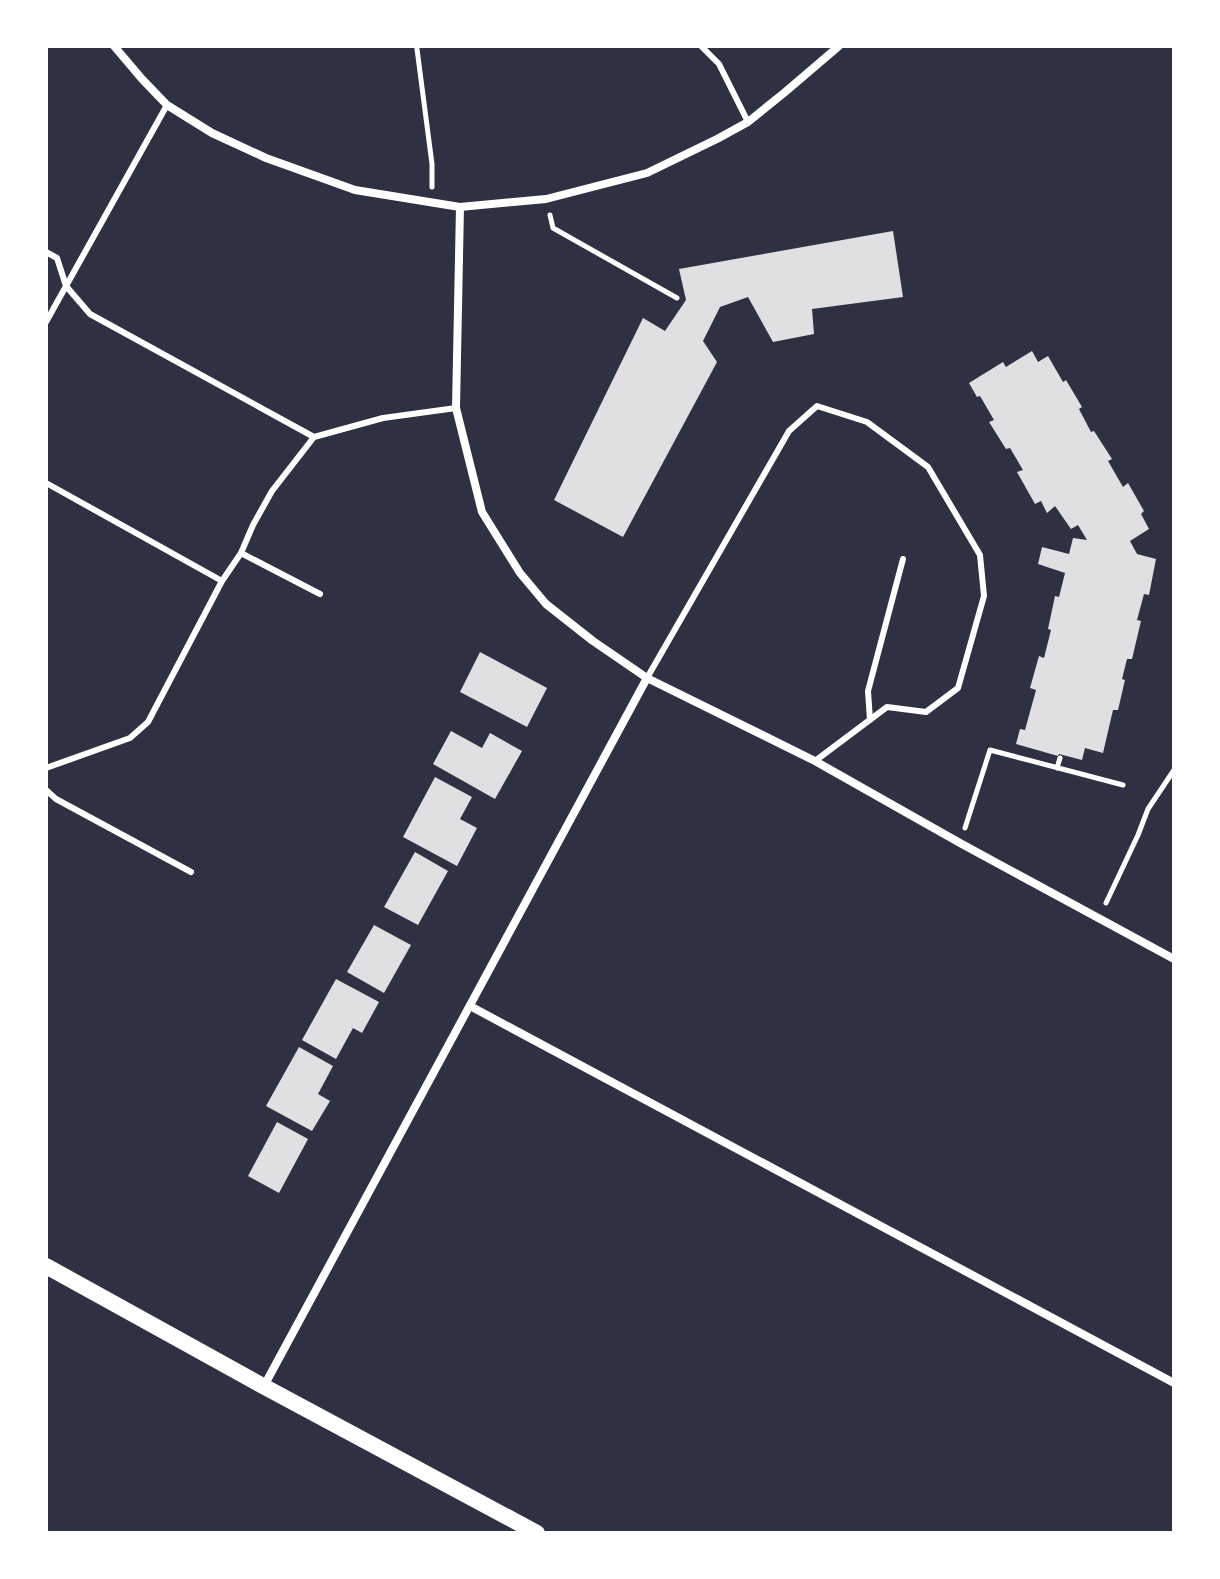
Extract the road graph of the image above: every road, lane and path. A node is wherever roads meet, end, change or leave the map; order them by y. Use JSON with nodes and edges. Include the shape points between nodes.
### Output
{"nodes":[{"id":1,"x":114,"y":46,"type":"edge"},
{"id":2,"x":701,"y":46,"type":"edge"},
{"id":3,"x":839,"y":46,"type":"edge"},
{"id":4,"x":417,"y":49,"type":"dead end"},
{"id":5,"x":167,"y":105,"type":"junction"},
{"id":6,"x":748,"y":122,"type":"junction"},
{"id":7,"x":546,"y":199,"type":"junction"},
{"id":8,"x":432,"y":204,"type":"junction"},
{"id":9,"x":460,"y":207,"type":"junction"},
{"id":10,"x":46,"y":252,"type":"edge"},
{"id":11,"x":66,"y":286,"type":"junction"},
{"id":12,"x":677,"y":298,"type":"dead end"},
{"id":13,"x":46,"y":322,"type":"edge"},
{"id":14,"x":456,"y":408,"type":"junction"},
{"id":15,"x":314,"y":437,"type":"junction"},
{"id":16,"x":48,"y":484,"type":"edge"},
{"id":17,"x":241,"y":553,"type":"junction"},
{"id":18,"x":903,"y":559,"type":"dead end"},
{"id":19,"x":222,"y":581,"type":"junction"},
{"id":20,"x":320,"y":594,"type":"dead end"},
{"id":21,"x":647,"y":678,"type":"junction"},
{"id":22,"x":870,"y":720,"type":"junction"},
{"id":23,"x":1060,"y":758,"type":"dead end"},
{"id":24,"x":815,"y":761,"type":"junction"},
{"id":25,"x":46,"y":768,"type":"edge"},
{"id":26,"x":1057,"y":768,"type":"junction"},
{"id":27,"x":1174,"y":770,"type":"edge"},
{"id":28,"x":1123,"y":785,"type":"dead end"},
{"id":29,"x":46,"y":790,"type":"edge"},
{"id":30,"x":960,"y":843,"type":"junction"},
{"id":31,"x":191,"y":872,"type":"dead end"},
{"id":32,"x":1099,"y":919,"type":"junction"},
{"id":33,"x":1174,"y":959,"type":"edge"},
{"id":34,"x":470,"y":1006,"type":"junction"},
{"id":35,"x":46,"y":1266,"type":"edge"},
{"id":36,"x":1174,"y":1383,"type":"edge"},
{"id":37,"x":263,"y":1386,"type":"junction"},
{"id":38,"x":537,"y":1533,"type":"edge"}],
"edges":[{"from":1,"to":5,"type":"street"},
{"from":2,"to":6,"type":"lane","via":[[719,64]]},
{"from":3,"to":6,"type":"street"},
{"from":4,"to":8,"type":"path"},
{"from":5,"to":8,"type":"street","via":[[266,158],[355,190]]},
{"from":5,"to":11,"type":"lane"},
{"from":6,"to":7,"type":"street","via":[[647,173]]},
{"from":7,"to":9,"type":"street"},
{"from":7,"to":12,"type":"path","via":[[553,228]]},
{"from":8,"to":9,"type":"street"},
{"from":9,"to":14,"type":"street"},
{"from":10,"to":11,"type":"lane","via":[[57,258]]},
{"from":11,"to":13,"type":"lane"},
{"from":11,"to":15,"type":"lane","via":[[90,314]]},
{"from":14,"to":15,"type":"lane","via":[[383,418]]},
{"from":14,"to":21,"type":"street","via":[[482,512],[520,573],[546,604]]},
{"from":15,"to":17,"type":"lane","via":[[272,491]]},
{"from":16,"to":19,"type":"lane"},
{"from":17,"to":19,"type":"lane"},
{"from":17,"to":20,"type":"lane"},
{"from":18,"to":22,"type":"lane","via":[[868,691]]},
{"from":19,"to":25,"type":"lane","via":[[148,722],[130,738]]},
{"from":21,"to":22,"type":"lane","via":[[789,431],[817,406],[867,422],[928,467],[980,555],[984,596],[958,688],[926,712],[887,707]]},
{"from":21,"to":24,"type":"street"},
{"from":21,"to":34,"type":"street"},
{"from":22,"to":24,"type":"lane"},
{"from":23,"to":26,"type":"path"},
{"from":24,"to":30,"type":"street"},
{"from":26,"to":28,"type":"path"},
{"from":26,"to":30,"type":"path","via":[[990,750]]},
{"from":27,"to":32,"type":"path","via":[[1148,809]]},
{"from":29,"to":31,"type":"lane"},
{"from":30,"to":32,"type":"street"},
{"from":32,"to":33,"type":"street"},
{"from":34,"to":36,"type":"street"},
{"from":34,"to":37,"type":"street"},
{"from":35,"to":37,"type":"main road"},
{"from":37,"to":38,"type":"main road"}]}
